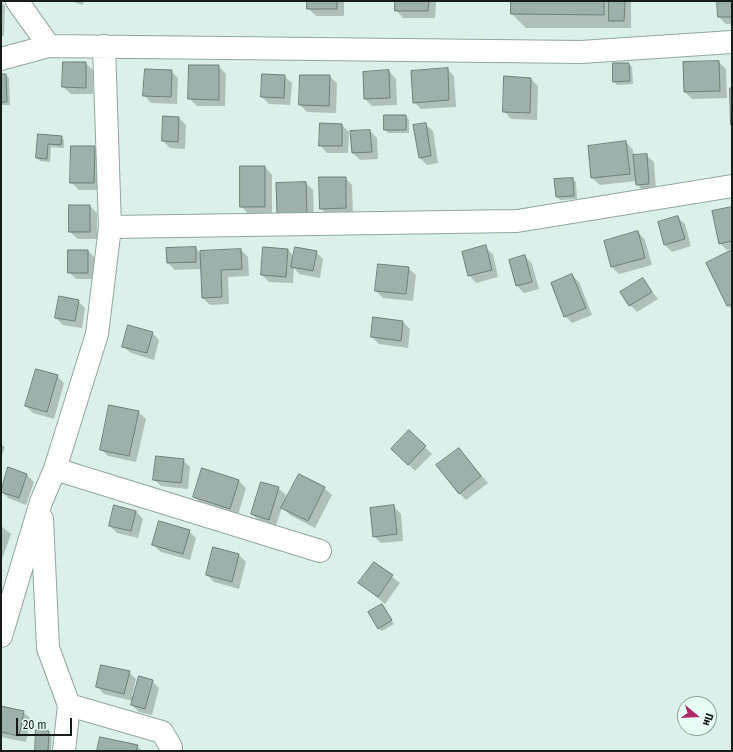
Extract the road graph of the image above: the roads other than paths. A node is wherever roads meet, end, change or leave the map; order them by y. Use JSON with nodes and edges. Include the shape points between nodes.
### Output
{"nodes":[{"id":1,"x":17,"y":1,"type":"edge"},
{"id":2,"x":732,"y":42,"type":"edge"},
{"id":3,"x":49,"y":46,"type":"junction"},
{"id":4,"x":104,"y":46,"type":"junction"},
{"id":5,"x":1,"y":59,"type":"edge"},
{"id":6,"x":732,"y":186,"type":"edge"},
{"id":7,"x":110,"y":227,"type":"junction"},
{"id":8,"x":55,"y":469,"type":"junction"},
{"id":9,"x":41,"y":502,"type":"junction"},
{"id":10,"x":320,"y":551,"type":"dead end"},
{"id":11,"x":1,"y":636,"type":"edge"},
{"id":12,"x":69,"y":705,"type":"junction"},
{"id":13,"x":64,"y":751,"type":"edge"},
{"id":14,"x":171,"y":751,"type":"edge"}],
"edges":[{"from":1,"to":3,"type":"street"},
{"from":2,"to":4,"type":"street","via":[[581,52]]},
{"from":3,"to":4,"type":"street"},
{"from":3,"to":5,"type":"street"},
{"from":4,"to":7,"type":"street"},
{"from":6,"to":7,"type":"street","via":[[517,221]]},
{"from":7,"to":8,"type":"street","via":[[97,334]]},
{"from":8,"to":9,"type":"street"},
{"from":8,"to":10,"type":"street"},
{"from":9,"to":11,"type":"street"},
{"from":9,"to":12,"type":"street","via":[[48,648]]},
{"from":12,"to":13,"type":"street"},
{"from":12,"to":14,"type":"street","via":[[162,732]]}]}
